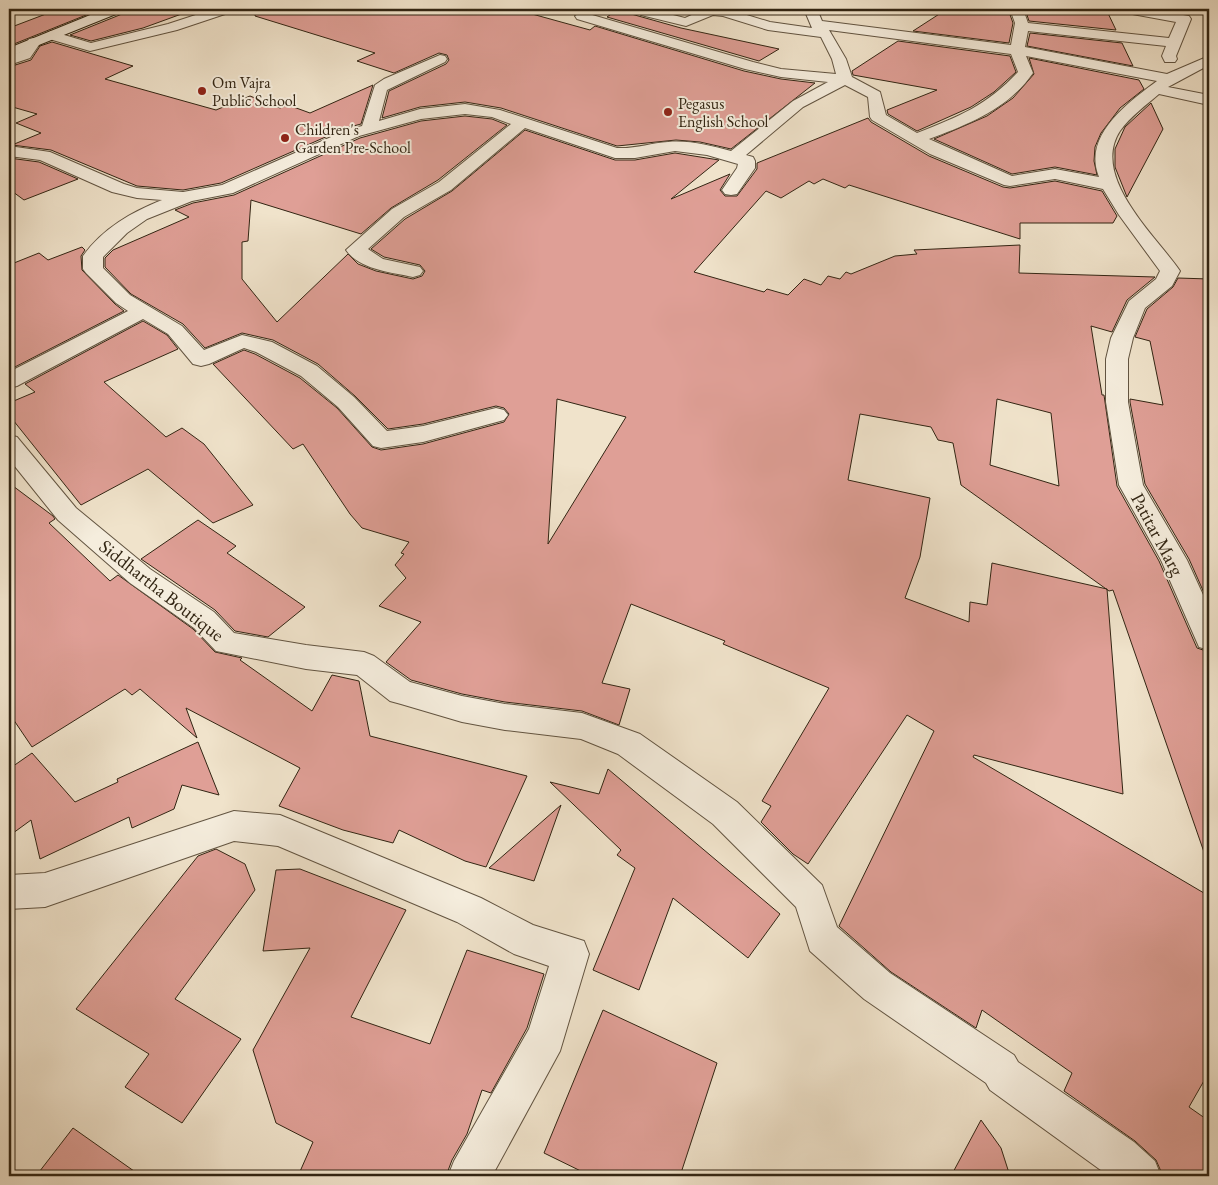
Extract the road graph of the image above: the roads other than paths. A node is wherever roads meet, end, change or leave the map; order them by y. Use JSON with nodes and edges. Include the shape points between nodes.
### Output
{"nodes":[{"id":1,"x":116,"y":9,"type":"edge"},
{"id":2,"x":226,"y":9,"type":"edge"},
{"id":3,"x":1016,"y":9,"type":"edge"},
{"id":4,"x":1127,"y":9,"type":"edge"},
{"id":5,"x":646,"y":12,"type":"dead end"},
{"id":6,"x":1188,"y":14,"type":"edge"},
{"id":7,"x":582,"y":16,"type":"dead end"},
{"id":8,"x":815,"y":17,"type":"edge"},
{"id":9,"x":1022,"y":26,"type":"junction"},
{"id":10,"x":51,"y":35,"type":"junction"},
{"id":11,"x":34,"y":42,"type":"junction"},
{"id":12,"x":1174,"y":43,"type":"junction"},
{"id":13,"x":1018,"y":52,"type":"junction"},
{"id":14,"x":9,"y":53,"type":"edge"},
{"id":15,"x":440,"y":59,"type":"dead end"},
{"id":16,"x":1209,"y":60,"type":"edge"},
{"id":17,"x":9,"y":61,"type":"edge"},
{"id":18,"x":1188,"y":70,"type":"junction"},
{"id":19,"x":845,"y":79,"type":"junction"},
{"id":20,"x":1162,"y":83,"type":"junction"},
{"id":21,"x":1209,"y":100,"type":"edge"},
{"id":22,"x":523,"y":122,"type":"junction"},
{"id":23,"x":370,"y":128,"type":"junction"},
{"id":24,"x":915,"y":139,"type":"junction"},
{"id":25,"x":9,"y":151,"type":"edge"},
{"id":26,"x":734,"y":156,"type":"junction"},
{"id":27,"x":1110,"y":185,"type":"junction"},
{"id":28,"x":730,"y":190,"type":"dead end"},
{"id":29,"x":188,"y":196,"type":"junction"},
{"id":30,"x":413,"y":271,"type":"dead end"},
{"id":31,"x":143,"y":311,"type":"junction"},
{"id":32,"x":9,"y":381,"type":"edge"},
{"id":33,"x":496,"y":414,"type":"dead end"},
{"id":34,"x":9,"y":443,"type":"edge"},
{"id":35,"x":1209,"y":639,"type":"edge"},
{"id":36,"x":9,"y":892,"type":"edge"},
{"id":37,"x":469,"y":1176,"type":"edge"},
{"id":38,"x":1140,"y":1176,"type":"edge"}],
"edges":[{"from":1,"to":10,"type":"street"},
{"from":2,"to":10,"type":"street","via":[[172,27],[90,47]]},
{"from":3,"to":9,"type":"street"},
{"from":4,"to":6,"type":"street"},
{"from":5,"to":8,"type":"street","via":[[686,22],[711,11],[724,12],[768,26]]},
{"from":6,"to":12,"type":"street"},
{"from":7,"to":19,"type":"street","via":[[750,66]]},
{"from":8,"to":13,"type":"street"},
{"from":8,"to":19,"type":"street","via":[[839,59]]},
{"from":9,"to":12,"type":"street"},
{"from":9,"to":13,"type":"street"},
{"from":10,"to":11,"type":"street"},
{"from":11,"to":14,"type":"street"},
{"from":11,"to":17,"type":"street","via":[[25,55]]},
{"from":12,"to":18,"type":"street","via":[[1170,60]]},
{"from":13,"to":20,"type":"street","via":[[1091,61]]},
{"from":13,"to":24,"type":"street","via":[[1026,73],[1004,96],[960,122]]},
{"from":15,"to":23,"type":"street","via":[[380,88]]},
{"from":16,"to":18,"type":"street"},
{"from":18,"to":20,"type":"street"},
{"from":19,"to":24,"type":"street","via":[[875,95],[878,116]]},
{"from":19,"to":26,"type":"street","via":[[798,104]]},
{"from":20,"to":21,"type":"street"},
{"from":20,"to":27,"type":"street","via":[[1112,130],[1104,151],[1104,170]]},
{"from":22,"to":23,"type":"street","via":[[465,109],[420,114]]},
{"from":22,"to":26,"type":"street","via":[[615,153],[636,154],[682,147]]},
{"from":22,"to":30,"type":"street","via":[[445,186],[398,213],[356,250],[377,263]]},
{"from":23,"to":29,"type":"street","via":[[227,189]]},
{"from":24,"to":27,"type":"street","via":[[1010,181],[1055,174]]},
{"from":25,"to":29,"type":"street","via":[[44,156],[137,193]]},
{"from":26,"to":28,"type":"street","via":[[747,161],[746,168]]},
{"from":27,"to":35,"type":"street","name":"Patitar Marg","via":[[1170,271],[1165,282],[1136,305],[1117,359],[1117,402],[1131,485],[1174,560]]},
{"from":29,"to":31,"type":"street","via":[[140,215],[120,229],[93,256],[92,269],[123,299]]},
{"from":31,"to":32,"type":"street"},
{"from":31,"to":33,"type":"street","via":[[175,330],[201,359],[242,341],[264,347],[309,371],[346,402],[381,440],[423,434]]},
{"from":34,"to":38,"type":"street","name":"Siddhartha Boutique","via":[[67,514],[140,576],[204,620],[226,643],[364,664],[401,692],[496,716],[582,726],[629,744],[725,813],[810,897],[823,938],[877,986],[1000,1070]]},
{"from":36,"to":37,"type":"street","via":[[45,890],[234,826],[280,831],[469,910],[527,941],[571,954],[546,1037]]}]}
